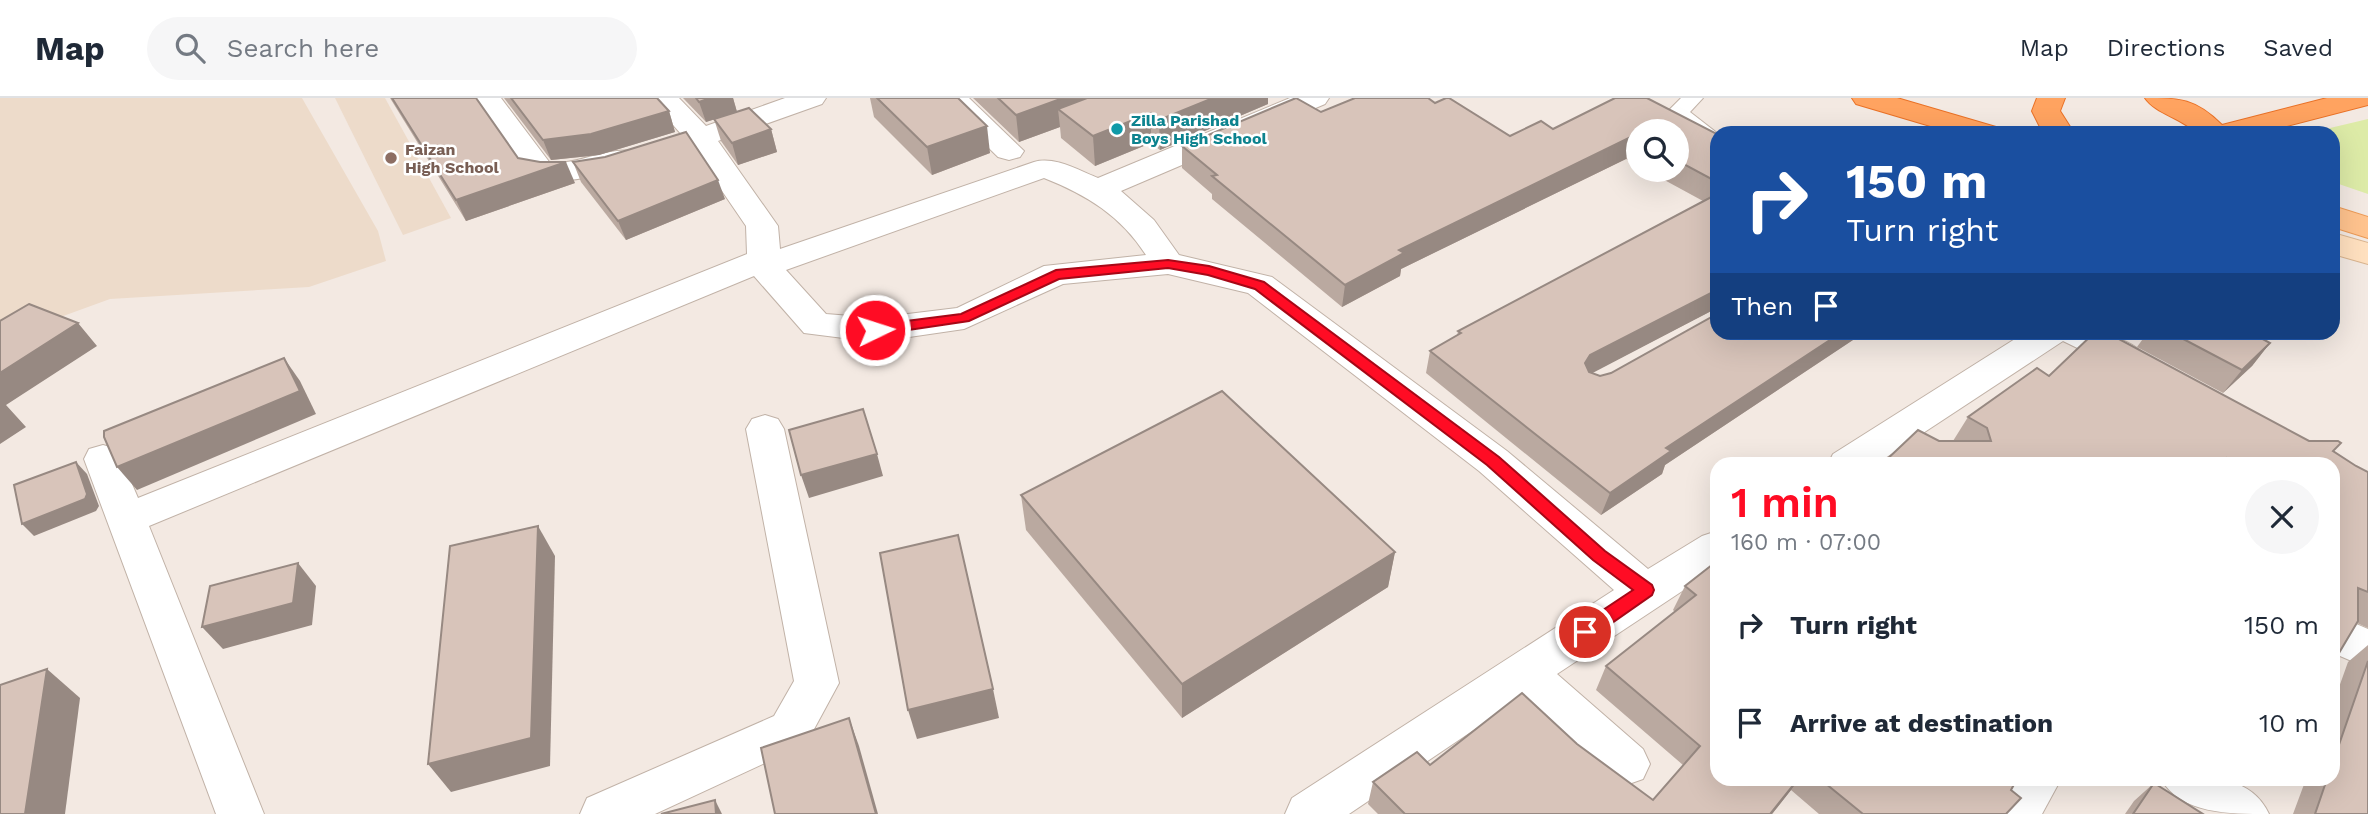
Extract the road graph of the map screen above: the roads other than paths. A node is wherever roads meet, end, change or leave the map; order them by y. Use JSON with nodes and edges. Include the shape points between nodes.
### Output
{"nodes":[{"id":1,"x":486,"y":98,"type":"edge"},
{"id":2,"x":663,"y":98,"type":"edge"},
{"id":3,"x":812,"y":98,"type":"edge"},
{"id":4,"x":952,"y":98,"type":"edge"},
{"id":5,"x":1315,"y":98,"type":"edge"},
{"id":6,"x":1693,"y":98,"type":"edge"},
{"id":7,"x":1866,"y":98,"type":"edge"},
{"id":8,"x":2211,"y":98,"type":"edge"},
{"id":9,"x":2361,"y":98,"type":"edge"},
{"id":10,"x":2044,"y":99,"type":"edge"},
{"id":11,"x":2163,"y":99,"type":"edge"},
{"id":12,"x":1961,"y":126,"type":"edge"},
{"id":13,"x":2053,"y":126,"type":"edge"},
{"id":14,"x":2206,"y":126,"type":"edge"},
{"id":15,"x":2254,"y":126,"type":"edge"},
{"id":16,"x":701,"y":138,"type":"junction"},
{"id":17,"x":1710,"y":138,"type":"edge"},
{"id":18,"x":1009,"y":151,"type":"dead end"},
{"id":19,"x":1099,"y":188,"type":"junction"},
{"id":20,"x":2340,"y":202,"type":"edge"},
{"id":21,"x":2368,"y":212,"type":"edge"},
{"id":22,"x":2340,"y":219,"type":"edge"},
{"id":23,"x":2368,"y":229,"type":"edge"},
{"id":24,"x":2340,"y":245,"type":"edge"},
{"id":25,"x":2368,"y":254,"type":"edge"},
{"id":26,"x":764,"y":263,"type":"junction"},
{"id":27,"x":1168,"y":264,"type":"junction"},
{"id":28,"x":2039,"y":340,"type":"edge"},
{"id":29,"x":2090,"y":340,"type":"edge"},
{"id":30,"x":2168,"y":380,"type":"edge"},
{"id":31,"x":765,"y":429,"type":"dead end"},
{"id":32,"x":1896,"y":431,"type":"junction"},
{"id":33,"x":1931,"y":451,"type":"edge"},
{"id":34,"x":1857,"y":457,"type":"edge"},
{"id":35,"x":103,"y":459,"type":"edge"},
{"id":36,"x":126,"y":519,"type":"junction"},
{"id":37,"x":1710,"y":551,"type":"edge"},
{"id":38,"x":1646,"y":590,"type":"junction"},
{"id":39,"x":2340,"y":636,"type":"edge"},
{"id":40,"x":2368,"y":650,"type":"edge"},
{"id":41,"x":1525,"y":673,"type":"junction"},
{"id":42,"x":1626,"y":764,"type":"dead end"},
{"id":43,"x":2033,"y":786,"type":"edge"},
{"id":44,"x":2197,"y":786,"type":"edge"},
{"id":45,"x":1318,"y":812,"type":"edge"},
{"id":46,"x":240,"y":814,"type":"edge"},
{"id":47,"x":604,"y":814,"type":"edge"},
{"id":48,"x":2016,"y":814,"type":"edge"},
{"id":49,"x":2245,"y":814,"type":"edge"}],
"edges":[{"from":1,"to":16,"type":"street","via":[[540,172],[577,171]]},
{"from":2,"to":16,"type":"street"},
{"from":3,"to":16,"type":"street"},
{"from":4,"to":18,"type":"street"},
{"from":5,"to":19,"type":"street"},
{"from":6,"to":17,"type":"lane","via":[[1678,112]]},
{"from":7,"to":12,"type":"highway"},
{"from":8,"to":11,"type":"highway"},
{"from":9,"to":15,"type":"highway"},
{"from":10,"to":13,"type":"highway"},
{"from":11,"to":14,"type":"highway"},
{"from":16,"to":26,"type":"street","via":[[762,226]]},
{"from":19,"to":26,"type":"street","via":[[1045,168]]},
{"from":19,"to":27,"type":"street","via":[[1149,232]]},
{"from":20,"to":21,"type":"main road"},
{"from":22,"to":23,"type":"main road"},
{"from":24,"to":25,"type":"street"},
{"from":26,"to":27,"type":"street","via":[[817,325],[875,330],[964,318],[1056,274]]},
{"from":26,"to":36,"type":"street"},
{"from":27,"to":38,"type":"street","via":[[1259,285],[1493,461],[1599,555]]},
{"from":28,"to":32,"type":"street"},
{"from":29,"to":30,"type":"street"},
{"from":31,"to":47,"type":"street","via":[[817,683],[790,730]]},
{"from":32,"to":33,"type":"street"},
{"from":32,"to":34,"type":"street"},
{"from":35,"to":36,"type":"street"},
{"from":36,"to":46,"type":"street"},
{"from":37,"to":38,"type":"street"},
{"from":38,"to":41,"type":"street"},
{"from":39,"to":40,"type":"street"},
{"from":41,"to":42,"type":"street"},
{"from":41,"to":45,"type":"street"},
{"from":43,"to":48,"type":"street"},
{"from":44,"to":49,"type":"street"}]}
